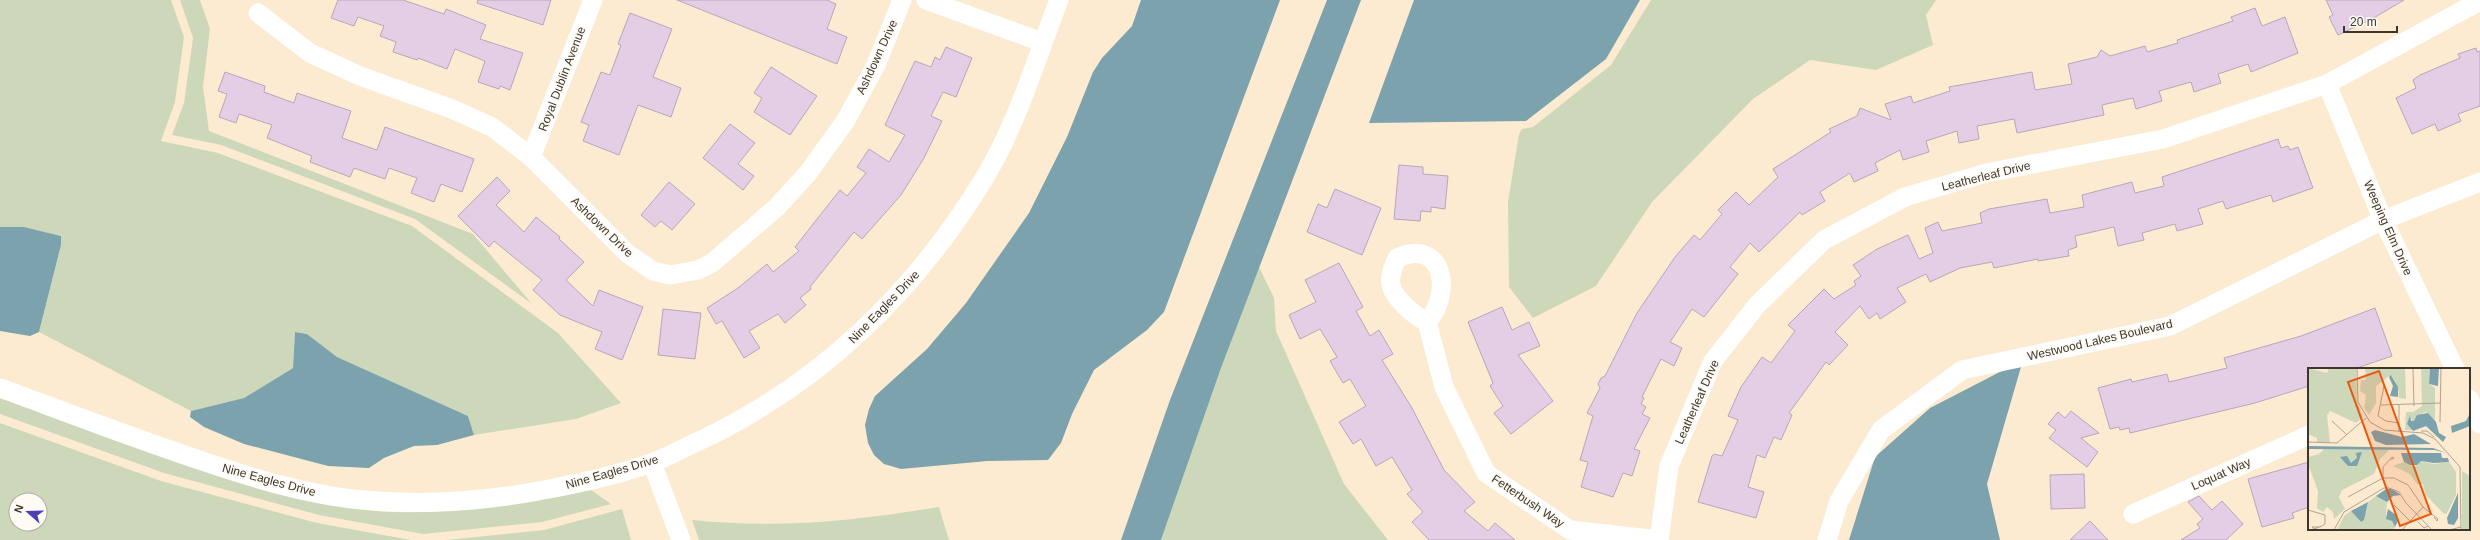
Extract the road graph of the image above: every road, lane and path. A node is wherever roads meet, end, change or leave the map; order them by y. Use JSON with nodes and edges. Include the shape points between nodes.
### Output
{"nodes":[{"id":1,"x":593,"y":0,"type":"edge"},
{"id":2,"x":902,"y":0,"type":"edge"},
{"id":3,"x":926,"y":0,"type":"edge"},
{"id":4,"x":1058,"y":0,"type":"edge"},
{"id":5,"x":2480,"y":0,"type":"edge"},
{"id":6,"x":258,"y":13,"type":"dead end"},
{"id":7,"x":1042,"y":42,"type":"junction"},
{"id":8,"x":2327,"y":84,"type":"junction"},
{"id":9,"x":531,"y":157,"type":"junction"},
{"id":10,"x":2480,"y":182,"type":"edge"},
{"id":11,"x":2383,"y":220,"type":"junction"},
{"id":12,"x":1427,"y":322,"type":"dead end"},
{"id":13,"x":2455,"y":368,"type":"edge"},
{"id":14,"x":0,"y":388,"type":"edge"},
{"id":15,"x":2470,"y":401,"type":"edge"},
{"id":16,"x":2480,"y":424,"type":"edge"},
{"id":17,"x":2308,"y":435,"type":"edge"},
{"id":18,"x":652,"y":463,"type":"junction"},
{"id":19,"x":2133,"y":514,"type":"dead end"},
{"id":20,"x":681,"y":540,"type":"edge"},
{"id":21,"x":1659,"y":540,"type":"edge"},
{"id":22,"x":1827,"y":540,"type":"edge"}],
"edges":[{"from":1,"to":9,"type":"street","name":"Royal Dublin Avenue"},
{"from":2,"to":9,"type":"street","name":"Ashdown Drive","via":[[876,65],[846,120],[808,173],[776,208],[712,263],[698,270],[670,275],[653,271],[628,254]]},
{"from":3,"to":7,"type":"street"},
{"from":4,"to":7,"type":"street","name":"Nine Eagles Drive"},
{"from":5,"to":8,"type":"street","name":"Leatherleaf Drive"},
{"from":6,"to":9,"type":"street","name":"Ashdown Drive","via":[[310,53],[360,76],[452,109],[492,127]]},
{"from":7,"to":18,"type":"street","name":"Nine Eagles Drive","via":[[1011,126],[987,174],[934,254],[902,292],[862,332],[792,389],[726,429]]},
{"from":8,"to":11,"type":"street","name":"Weeping Elm Drive"},
{"from":8,"to":21,"type":"street","name":"Leatherleaf Drive","via":[[2163,139],[1986,174],[1905,197],[1824,240],[1757,305],[1713,361],[1669,466]]},
{"from":10,"to":11,"type":"street","name":"Westwood Lakes Boulevard"},
{"from":11,"to":13,"type":"street","name":"Weeping Elm Drive"},
{"from":11,"to":22,"type":"street","name":"Westwood Lakes Boulevard","via":[[2170,326],[1962,370],[1881,430],[1839,501]]},
{"from":12,"to":21,"type":"street","name":"Fetterbush Way","via":[[1444,387],[1486,473],[1570,530]]},
{"from":14,"to":18,"type":"street","name":"Nine Eagles Drive","via":[[233,471],[298,490],[350,499],[436,502],[519,495],[588,481]]},
{"from":15,"to":16,"type":"street"},
{"from":17,"to":19,"type":"street","name":"Loquat Way"},
{"from":18,"to":20,"type":"street"}]}
